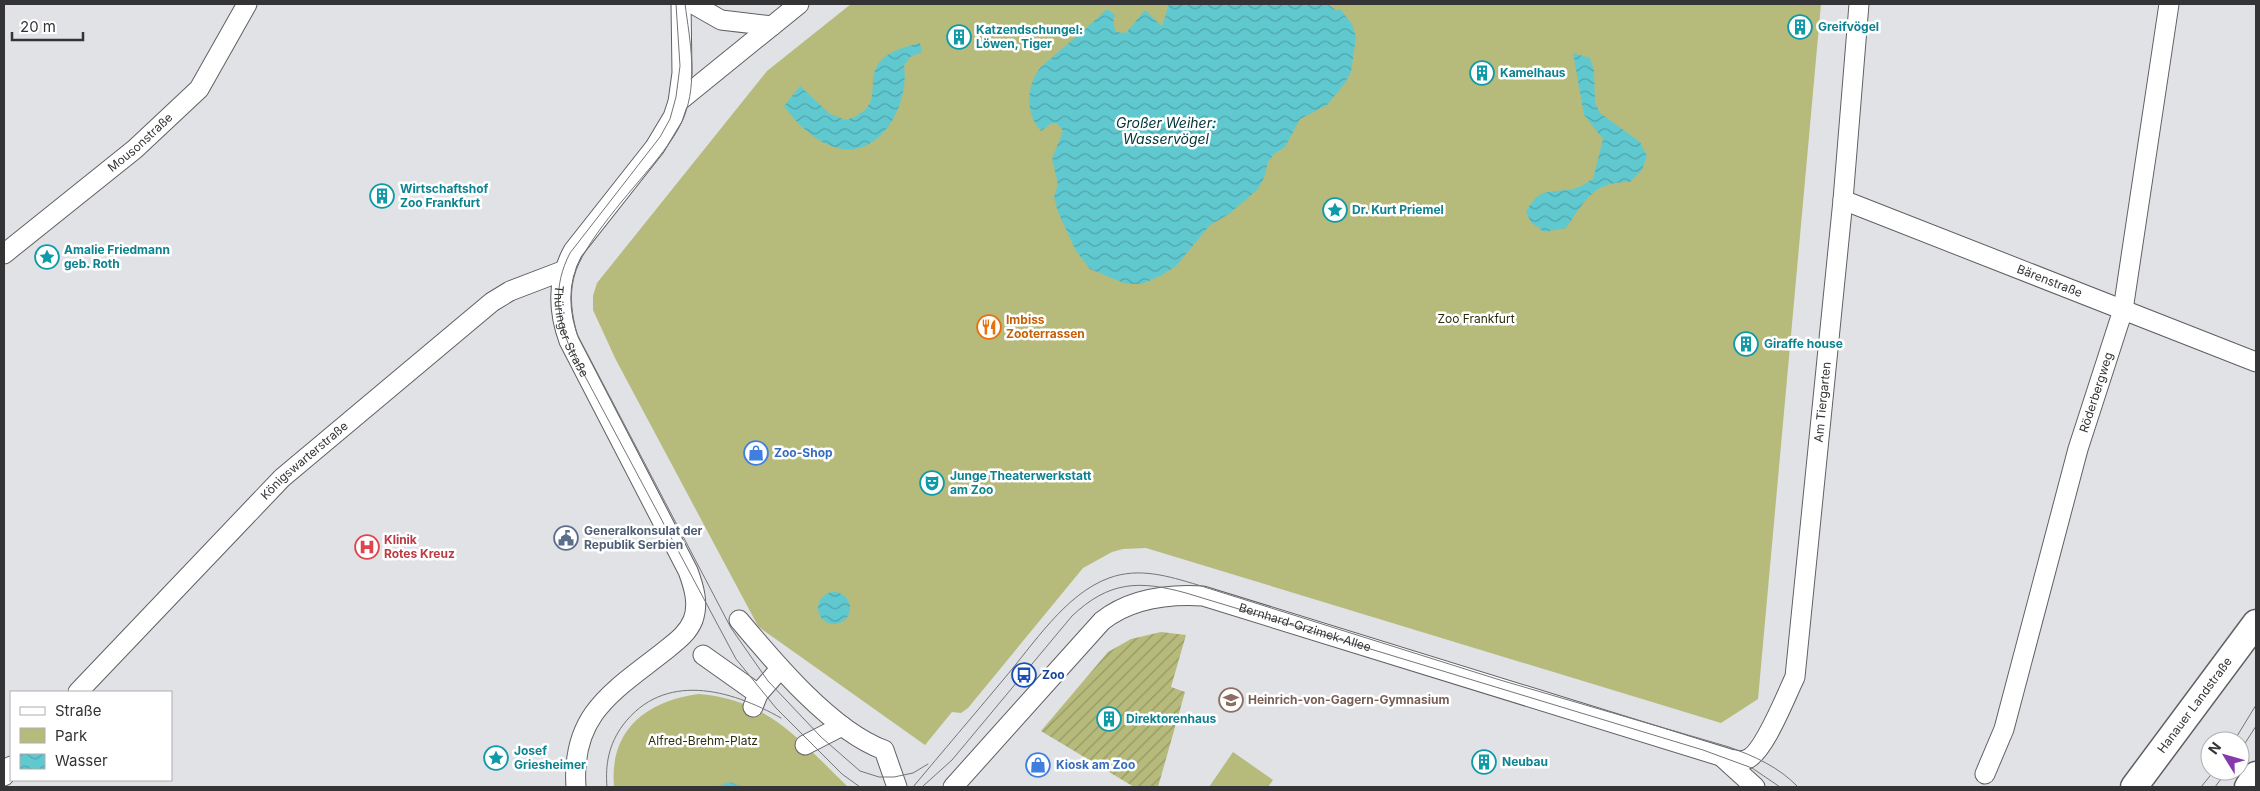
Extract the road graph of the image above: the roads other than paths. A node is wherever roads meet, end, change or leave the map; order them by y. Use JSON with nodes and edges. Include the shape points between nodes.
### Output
{"nodes":[{"id":1,"x":247,"y":4,"type":"edge"},
{"id":2,"x":681,"y":4,"type":"edge"},
{"id":3,"x":693,"y":4,"type":"edge"},
{"id":4,"x":799,"y":4,"type":"edge"},
{"id":5,"x":1859,"y":4,"type":"edge"},
{"id":6,"x":2168,"y":4,"type":"edge"},
{"id":7,"x":772,"y":26,"type":"junction"},
{"id":8,"x":678,"y":102,"type":"junction"},
{"id":9,"x":1843,"y":200,"type":"junction"},
{"id":10,"x":4,"y":254,"type":"edge"},
{"id":11,"x":564,"y":270,"type":"junction"},
{"id":12,"x":2123,"y":310,"type":"junction"},
{"id":13,"x":2256,"y":362,"type":"edge"},
{"id":14,"x":739,"y":620,"type":"dead end"},
{"id":15,"x":2256,"y":623,"type":"edge"},
{"id":16,"x":703,"y":655,"type":"dead end"},
{"id":17,"x":780,"y":669,"type":"junction"},
{"id":18,"x":79,"y":691,"type":"edge"},
{"id":19,"x":842,"y":726,"type":"junction"},
{"id":20,"x":805,"y":746,"type":"dead end"},
{"id":21,"x":1722,"y":756,"type":"junction"},
{"id":22,"x":1985,"y":774,"type":"dead end"},
{"id":23,"x":2256,"y":775,"type":"edge"},
{"id":24,"x":576,"y":787,"type":"edge"},
{"id":25,"x":897,"y":787,"type":"edge"},
{"id":26,"x":953,"y":787,"type":"edge"},
{"id":27,"x":1755,"y":787,"type":"edge"},
{"id":28,"x":2134,"y":787,"type":"edge"},
{"id":29,"x":2248,"y":787,"type":"edge"}],
"edges":[{"from":1,"to":10,"type":"street","name":"Mousonstraße","via":[[199,89],[135,149]]},
{"from":2,"to":8,"type":"street","via":[[683,64]]},
{"from":3,"to":7,"type":"street","via":[[720,20]]},
{"from":4,"to":7,"type":"street","name":"Thüringer Straße"},
{"from":5,"to":9,"type":"street","name":"Am Tiergarten"},
{"from":6,"to":12,"type":"street","name":"Röderbergweg"},
{"from":7,"to":8,"type":"street","name":"Thüringer Straße"},
{"from":8,"to":11,"type":"street","name":"Thüringer Straße","via":[[663,136],[584,235]]},
{"from":9,"to":12,"type":"street","name":"Bärenstraße"},
{"from":9,"to":21,"type":"street","name":"Am Tiergarten","via":[[1795,676],[1772,726],[1753,756],[1744,761]]},
{"from":11,"to":18,"type":"street","name":"Königswarterstraße","via":[[510,291],[492,302],[282,478]]},
{"from":11,"to":24,"type":"street","name":"Thüringer Straße","via":[[561,308],[569,341],[679,550],[691,578],[696,609],[688,629],[674,644],[607,696],[598,707],[580,741],[575,765]]},
{"from":12,"to":13,"type":"street","name":"Bärenstraße"},
{"from":12,"to":22,"type":"street","name":"Röderbergweg","via":[[2078,449],[2004,729]]},
{"from":14,"to":17,"type":"street"},
{"from":15,"to":28,"type":"main road","name":"Hanauer Landstraße"},
{"from":16,"to":17,"type":"street","via":[[756,701]]},
{"from":17,"to":19,"type":"street"},
{"from":19,"to":20,"type":"street"},
{"from":19,"to":25,"type":"street","via":[[864,743],[884,750]]},
{"from":21,"to":26,"type":"street","name":"Bernhard-Grzimek-Allee","via":[[1203,596],[1182,595],[1155,598],[1107,617]]},
{"from":21,"to":27,"type":"street"},
{"from":23,"to":29,"type":"main road"}]}
